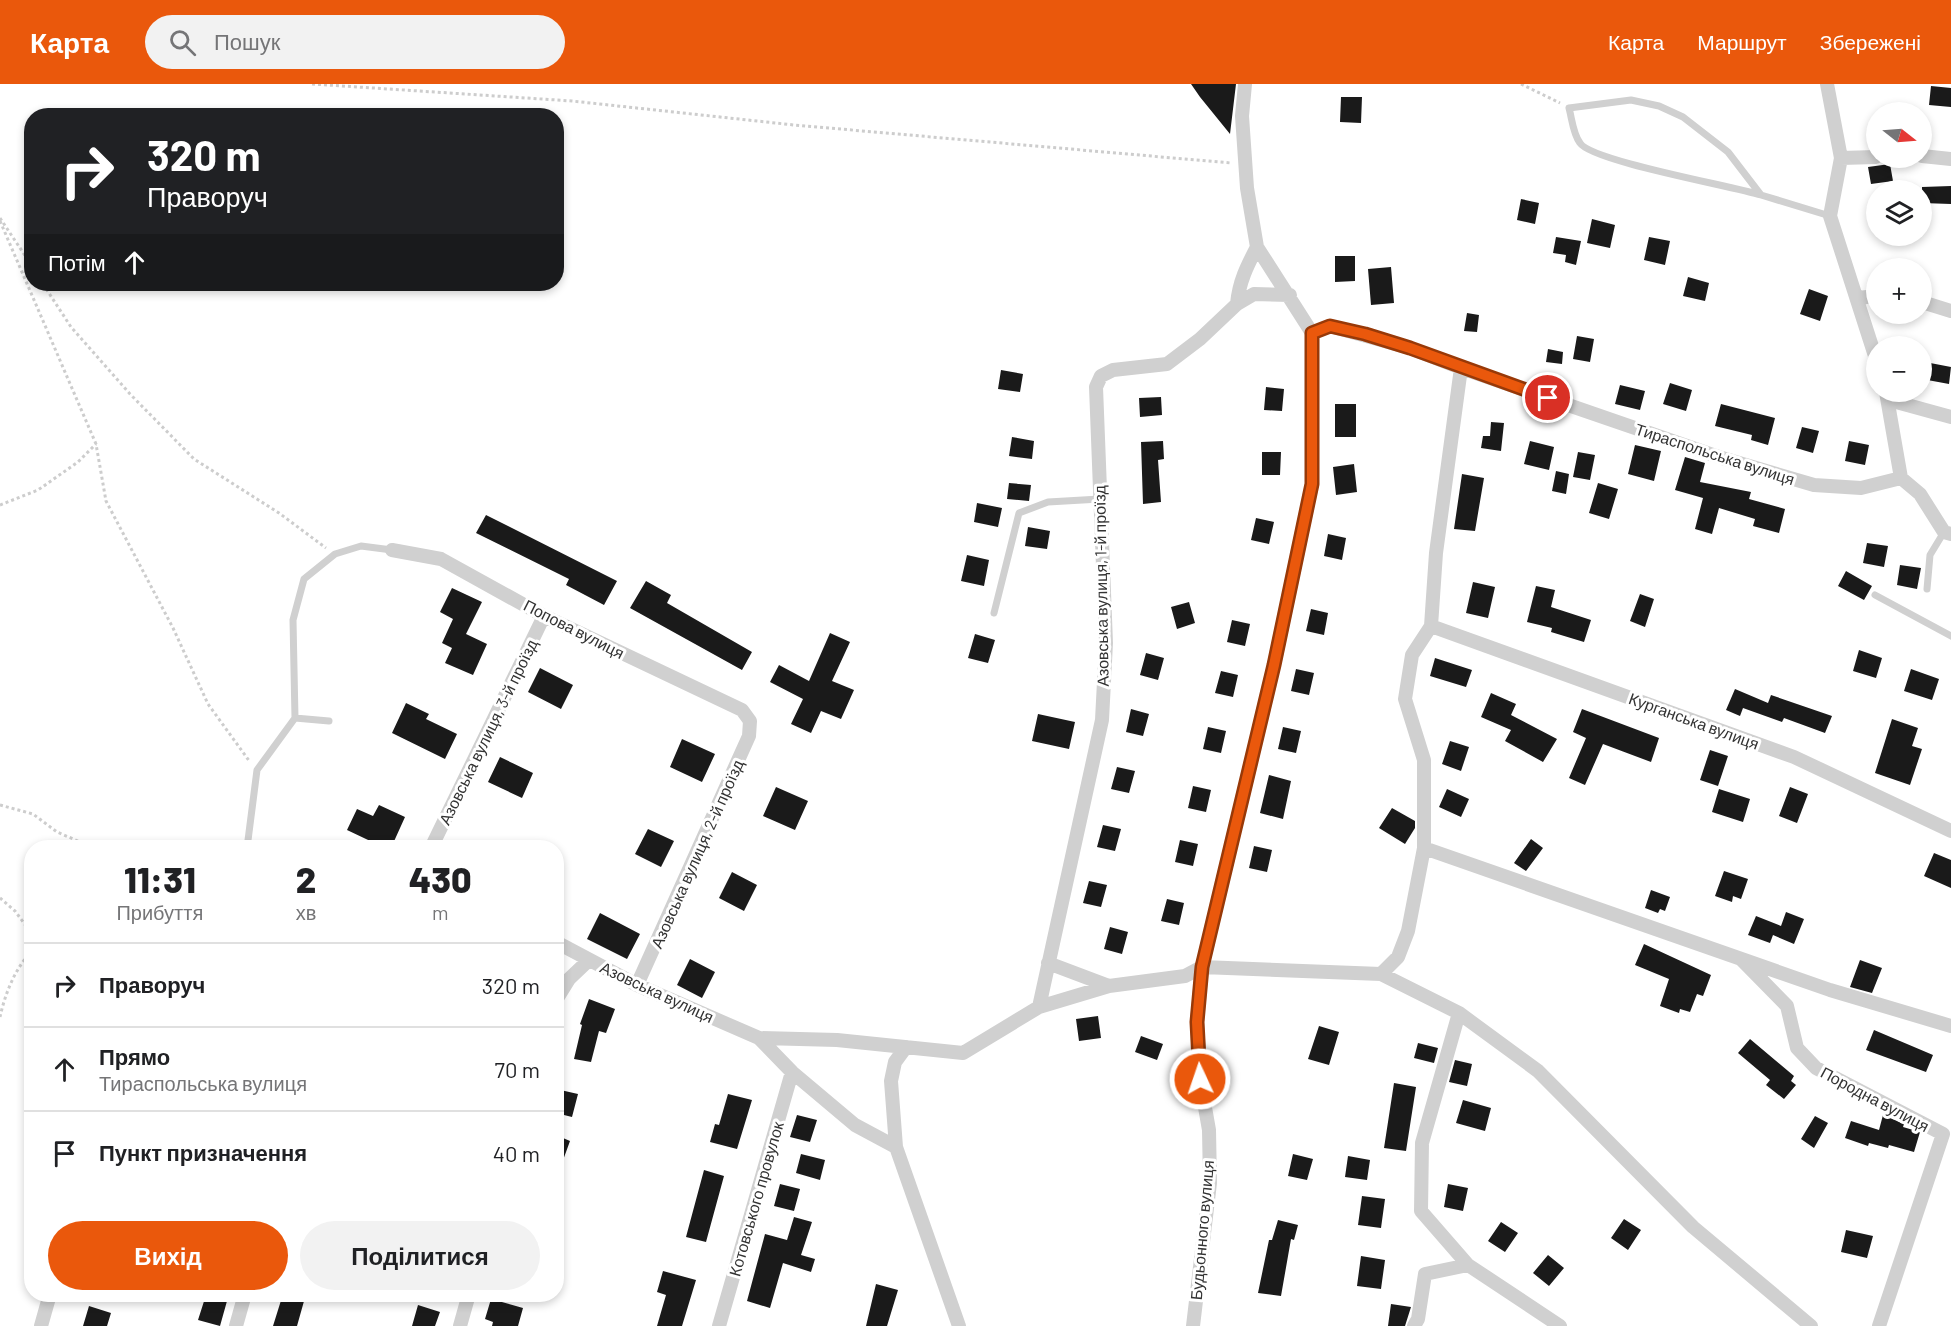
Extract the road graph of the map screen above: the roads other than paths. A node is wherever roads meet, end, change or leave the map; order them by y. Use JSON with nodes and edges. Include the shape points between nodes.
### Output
{"nodes":[{"id":1,"x":1245,"y":84,"type":"edge"},
{"id":2,"x":1827,"y":84,"type":"edge"},
{"id":3,"x":1866,"y":157,"type":"edge"},
{"id":4,"x":1932,"y":157,"type":"edge"},
{"id":5,"x":1841,"y":158,"type":"junction"},
{"id":6,"x":1951,"y":159,"type":"edge"},
{"id":7,"x":1761,"y":195,"type":"junction"},
{"id":8,"x":1830,"y":216,"type":"junction"},
{"id":9,"x":1257,"y":247,"type":"junction"},
{"id":10,"x":1290,"y":295,"type":"junction"},
{"id":11,"x":1866,"y":297,"type":"edge"},
{"id":12,"x":1858,"y":298,"type":"junction"},
{"id":13,"x":1237,"y":304,"type":"junction"},
{"id":14,"x":1932,"y":305,"type":"edge"},
{"id":15,"x":1951,"y":311,"type":"edge"},
{"id":16,"x":1312,"y":333,"type":"junction"},
{"id":17,"x":1869,"y":336,"type":"edge"},
{"id":18,"x":1461,"y":368,"type":"junction"},
{"id":19,"x":1889,"y":402,"type":"edge"},
{"id":20,"x":1906,"y":402,"type":"edge"},
{"id":21,"x":1951,"y":417,"type":"edge"},
{"id":22,"x":1901,"y":478,"type":"junction"},
{"id":23,"x":1100,"y":498,"type":"junction"},
{"id":24,"x":1948,"y":533,"type":"edge"},
{"id":25,"x":392,"y":550,"type":"joint"},
{"id":26,"x":1927,"y":589,"type":"dead end"},
{"id":27,"x":1875,"y":595,"type":"dead end"},
{"id":28,"x":994,"y":613,"type":"dead end"},
{"id":29,"x":544,"y":616,"type":"junction"},
{"id":30,"x":1431,"y":626,"type":"junction"},
{"id":31,"x":1951,"y":636,"type":"edge"},
{"id":32,"x":295,"y":718,"type":"junction"},
{"id":33,"x":329,"y":721,"type":"dead end"},
{"id":34,"x":750,"y":721,"type":"joint"},
{"id":35,"x":1951,"y":831,"type":"edge"},
{"id":36,"x":248,"y":840,"type":"edge"},
{"id":37,"x":435,"y":840,"type":"edge"},
{"id":38,"x":1424,"y":848,"type":"junction"},
{"id":39,"x":564,"y":946,"type":"edge"},
{"id":40,"x":1738,"y":956,"type":"junction"},
{"id":41,"x":589,"y":960,"type":"junction"},
{"id":42,"x":1048,"y":963,"type":"junction"},
{"id":43,"x":1202,"y":967,"type":"junction"},
{"id":44,"x":1381,"y":974,"type":"junction"},
{"id":45,"x":638,"y":986,"type":"junction"},
{"id":46,"x":564,"y":987,"type":"edge"},
{"id":47,"x":1109,"y":987,"type":"junction"},
{"id":48,"x":1039,"y":1007,"type":"junction"},
{"id":49,"x":1459,"y":1013,"type":"junction"},
{"id":50,"x":1951,"y":1026,"type":"edge"},
{"id":51,"x":759,"y":1038,"type":"junction"},
{"id":52,"x":906,"y":1047,"type":"junction"},
{"id":53,"x":792,"y":1072,"type":"junction"},
{"id":54,"x":1947,"y":1135,"type":"edge"},
{"id":55,"x":896,"y":1147,"type":"junction"},
{"id":56,"x":1468,"y":1266,"type":"junction"},
{"id":57,"x":48,"y":1302,"type":"edge"},
{"id":58,"x":243,"y":1302,"type":"edge"},
{"id":59,"x":466,"y":1302,"type":"edge"},
{"id":60,"x":40,"y":1326,"type":"edge"},
{"id":61,"x":236,"y":1326,"type":"edge"},
{"id":62,"x":459,"y":1326,"type":"edge"},
{"id":63,"x":719,"y":1326,"type":"edge"},
{"id":64,"x":959,"y":1326,"type":"edge"},
{"id":65,"x":1193,"y":1326,"type":"edge"},
{"id":66,"x":1414,"y":1326,"type":"edge"},
{"id":67,"x":1560,"y":1326,"type":"edge"},
{"id":68,"x":1811,"y":1326,"type":"edge"},
{"id":69,"x":1879,"y":1326,"type":"edge"}],
"edges":[{"from":1,"to":9,"type":"street","via":[[1245,165]]},
{"from":2,"to":5,"type":"street"},
{"from":3,"to":5,"type":"street"},
{"from":4,"to":6,"type":"street"},
{"from":5,"to":8,"type":"street"},
{"from":7,"to":7,"type":"lane","via":[[1728,152],[1683,117],[1659,106],[1631,100],[1569,108],[1580,144],[1592,153],[1674,177],[1721,183]]},
{"from":7,"to":8,"type":"lane"},
{"from":8,"to":12,"type":"street"},
{"from":9,"to":10,"type":"street"},
{"from":9,"to":13,"type":"street","via":[[1238,288]]},
{"from":10,"to":13,"type":"street","via":[[1254,294]]},
{"from":10,"to":16,"type":"street"},
{"from":11,"to":12,"type":"street"},
{"from":12,"to":17,"type":"street"},
{"from":13,"to":23,"type":"street","name":"Азовська вулиця, 1-й проїзд","via":[[1167,364],[1113,370],[1101,376],[1096,387]]},
{"from":14,"to":15,"type":"street"},
{"from":16,"to":18,"type":"street","name":"Тираспольська вулиця","via":[[1330,326],[1356,332]]},
{"from":16,"to":43,"type":"street","name":"Будьонного вулиця","via":[[1312,484],[1274,665]]},
{"from":18,"to":22,"type":"street","name":"Тираспольська вулиця","via":[[1722,458],[1814,485],[1862,488]]},
{"from":18,"to":30,"type":"street","via":[[1436,553]]},
{"from":19,"to":22,"type":"street"},
{"from":20,"to":21,"type":"street"},
{"from":22,"to":24,"type":"street","via":[[1920,494]]},
{"from":23,"to":28,"type":"lane","via":[[1048,502],[1019,513]]},
{"from":23,"to":42,"type":"street","name":"Азовська вулиця, 1-й проїзд","via":[[1106,643],[1102,720]]},
{"from":24,"to":26,"type":"lane","via":[[1930,555]]},
{"from":25,"to":29,"type":"street","name":"Попова вулиця","via":[[441,559]]},
{"from":25,"to":32,"type":"lane","via":[[361,546],[335,554],[304,579],[293,620]]},
{"from":27,"to":31,"type":"lane"},
{"from":29,"to":34,"type":"street","name":"Попова вулиця","via":[[742,710]]},
{"from":29,"to":37,"type":"street","name":"Азовська вулиця, 3-й проїзд"},
{"from":30,"to":35,"type":"street","name":"Курганська вулиця","via":[[1794,757]]},
{"from":30,"to":38,"type":"street","via":[[1412,655],[1405,699],[1424,760]]},
{"from":32,"to":33,"type":"lane"},
{"from":32,"to":36,"type":"lane","via":[[257,770]]},
{"from":34,"to":45,"type":"street","name":"Азовська вулиця, 2-й проїзд","via":[[749,736]]},
{"from":38,"to":40,"type":"street","name":"Породна вулиця"},
{"from":38,"to":44,"type":"street","via":[[1408,931],[1398,957]]},
{"from":39,"to":41,"type":"street","name":"Азовська вулиця"},
{"from":40,"to":50,"type":"street","name":"Породна вулиця","via":[[1830,990]]},
{"from":40,"to":54,"type":"street","name":"Породна вулиця","via":[[1788,1006],[1797,1048],[1815,1068]]},
{"from":41,"to":45,"type":"street","name":"Азовська вулиця"},
{"from":41,"to":46,"type":"street"},
{"from":42,"to":47,"type":"street"},
{"from":42,"to":48,"type":"street","name":"Азовська вулиця, 1-й проїзд"},
{"from":43,"to":44,"type":"street"},
{"from":43,"to":47,"type":"street","via":[[1185,976]]},
{"from":43,"to":65,"type":"street","name":"Будьонного вулиця","via":[[1197,1022],[1200,1079],[1209,1130],[1210,1182]]},
{"from":44,"to":49,"type":"street"},
{"from":45,"to":51,"type":"street","name":"Азовська вулиця"},
{"from":47,"to":48,"type":"street"},
{"from":48,"to":52,"type":"street","via":[[963,1053]]},
{"from":49,"to":56,"type":"street","via":[[1422,1143],[1421,1211]]},
{"from":49,"to":68,"type":"street","via":[[1538,1071],[1693,1227]]},
{"from":51,"to":52,"type":"street"},
{"from":51,"to":53,"type":"street"},
{"from":52,"to":55,"type":"street","via":[[895,1062],[891,1081]]},
{"from":53,"to":55,"type":"street","via":[[855,1125]]},
{"from":53,"to":63,"type":"street","name":"Котовського провулок"},
{"from":54,"to":69,"type":"street","name":"Породна вулиця"},
{"from":55,"to":64,"type":"street"},
{"from":56,"to":66,"type":"street","via":[[1425,1274]]},
{"from":56,"to":67,"type":"street"},
{"from":57,"to":60,"type":"street"},
{"from":58,"to":61,"type":"street"},
{"from":59,"to":62,"type":"street"}]}
